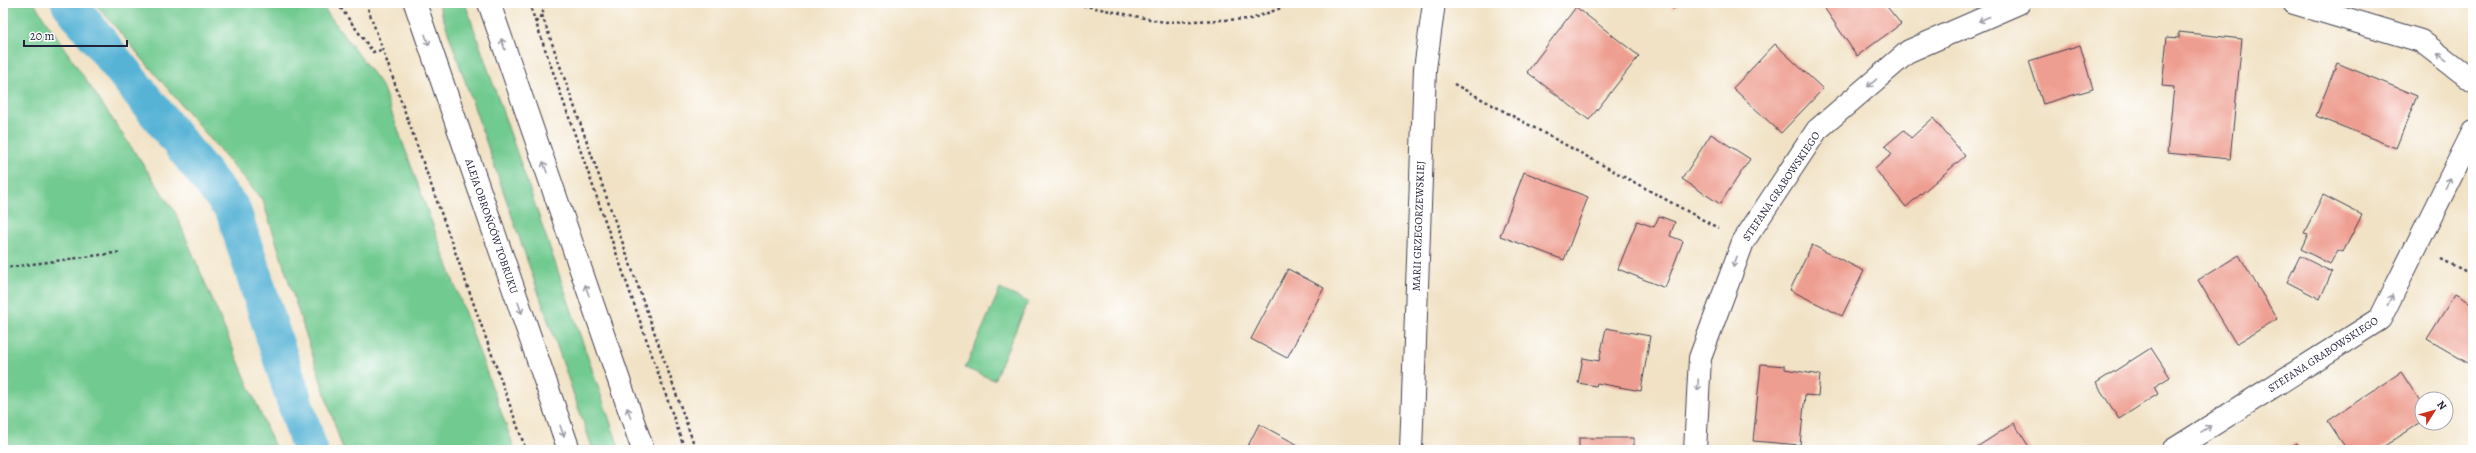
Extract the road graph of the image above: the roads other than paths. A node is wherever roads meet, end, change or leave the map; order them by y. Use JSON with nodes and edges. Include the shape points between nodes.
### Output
{"nodes":[{"id":1,"x":415,"y":3,"type":"edge"},
{"id":2,"x":489,"y":3,"type":"edge"},
{"id":3,"x":1434,"y":3,"type":"edge"},
{"id":4,"x":2019,"y":3,"type":"edge"},
{"id":5,"x":2294,"y":3,"type":"edge"},
{"id":6,"x":2473,"y":81,"type":"edge"},
{"id":7,"x":2473,"y":132,"type":"edge"},
{"id":8,"x":569,"y":450,"type":"edge"},
{"id":9,"x":643,"y":450,"type":"edge"},
{"id":10,"x":1411,"y":450,"type":"edge"},
{"id":11,"x":1695,"y":450,"type":"edge"},
{"id":12,"x":2173,"y":450,"type":"edge"}],
"edges":[{"from":1,"to":8,"type":"street","name":"ALEJA OBROŃCÓW TOBRUKU","one_way":true},
{"from":9,"to":2,"type":"street","one_way":true},
{"from":3,"to":10,"type":"street","name":"MARII GRZEGORZEWSKIEJ","via":[[1425,69]]},
{"from":4,"to":11,"type":"street","name":"STEFANA GRABOWSKIEGO","one_way":true,"via":[[1909,51],[1817,130],[1743,242],[1700,358]]},
{"from":6,"to":5,"type":"street","one_way":true,"via":[[2421,41]]},
{"from":12,"to":7,"type":"street","name":"STEFANA GRABOWSKIEGO","one_way":true,"via":[[2380,319]]}]}
